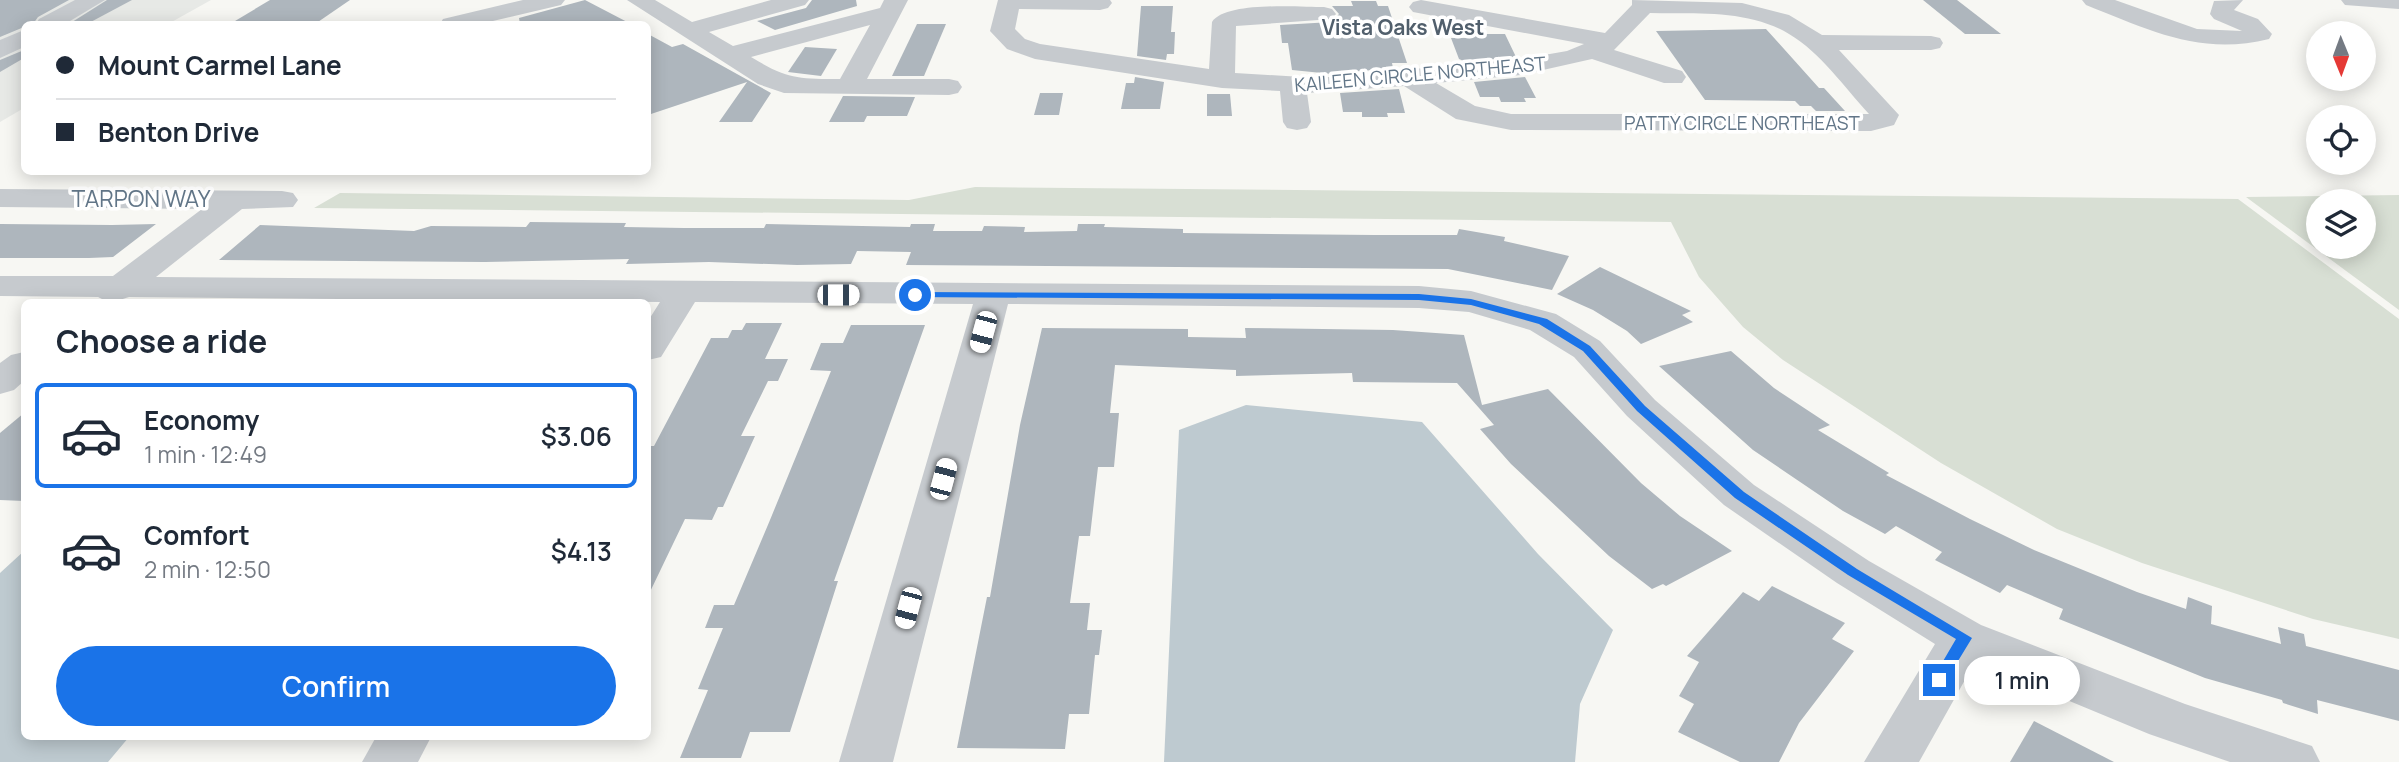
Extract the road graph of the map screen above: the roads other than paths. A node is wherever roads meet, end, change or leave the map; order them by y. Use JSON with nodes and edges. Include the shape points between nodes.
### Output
{"nodes":[{"id":1,"x":93,"y":0,"type":"edge"},
{"id":2,"x":553,"y":0,"type":"edge"},
{"id":3,"x":639,"y":0,"type":"edge"},
{"id":4,"x":797,"y":0,"type":"edge"},
{"id":5,"x":2094,"y":0,"type":"edge"},
{"id":6,"x":2353,"y":0,"type":"edge"},
{"id":7,"x":1009,"y":1,"type":"edge"},
{"id":8,"x":2399,"y":2,"type":"edge"},
{"id":9,"x":1100,"y":3,"type":"dead end"},
{"id":10,"x":1644,"y":3,"type":"edge"},
{"id":11,"x":892,"y":6,"type":"edge"},
{"id":12,"x":1747,"y":6,"type":"edge"},
{"id":13,"x":2219,"y":6,"type":"edge"},
{"id":14,"x":1421,"y":7,"type":"dead end"},
{"id":15,"x":1324,"y":14,"type":"dead end"},
{"id":16,"x":54,"y":21,"type":"edge"},
{"id":17,"x":465,"y":21,"type":"edge"},
{"id":18,"x":689,"y":30,"type":"junction"},
{"id":19,"x":21,"y":39,"type":"edge"},
{"id":20,"x":1815,"y":42,"type":"junction"},
{"id":21,"x":1931,"y":43,"type":"dead end"},
{"id":22,"x":1603,"y":46,"type":"junction"},
{"id":23,"x":0,"y":50,"type":"edge"},
{"id":24,"x":729,"y":55,"type":"junction"},
{"id":25,"x":1129,"y":65,"type":"junction"},
{"id":26,"x":1032,"y":76,"type":"dead end"},
{"id":27,"x":1673,"y":76,"type":"dead end"},
{"id":28,"x":1410,"y":78,"type":"junction"},
{"id":29,"x":1222,"y":80,"type":"junction"},
{"id":30,"x":1293,"y":86,"type":"junction"},
{"id":31,"x":849,"y":87,"type":"junction"},
{"id":32,"x":949,"y":88,"type":"dead end"},
{"id":33,"x":1297,"y":122,"type":"dead end"},
{"id":34,"x":0,"y":198,"type":"edge"},
{"id":35,"x":234,"y":200,"type":"junction"},
{"id":36,"x":282,"y":200,"type":"dead end"},
{"id":37,"x":0,"y":286,"type":"edge"},
{"id":38,"x":683,"y":293,"type":"junction"},
{"id":39,"x":110,"y":295,"type":"edge"},
{"id":40,"x":993,"y":296,"type":"junction"},
{"id":41,"x":651,"y":344,"type":"edge"},
{"id":42,"x":21,"y":365,"type":"edge"},
{"id":43,"x":0,"y":382,"type":"edge"},
{"id":44,"x":1964,"y":638,"type":"junction"},
{"id":45,"x":403,"y":740,"type":"edge"},
{"id":46,"x":389,"y":762,"type":"edge"},
{"id":47,"x":866,"y":762,"type":"edge"},
{"id":48,"x":1891,"y":762,"type":"edge"},
{"id":49,"x":2293,"y":762,"type":"edge"}],
"edges":[{"from":1,"to":16,"type":"street"},
{"from":2,"to":17,"type":"street"},
{"from":3,"to":18,"type":"street"},
{"from":4,"to":18,"type":"street"},
{"from":5,"to":13,"type":"street","via":[[2212,39],[2260,34]]},
{"from":6,"to":8,"type":"street"},
{"from":7,"to":9,"type":"street"},
{"from":7,"to":25,"type":"street","name":"KAILEEN CIRCLE NORTHEAST","via":[[1002,31],[1016,44]]},
{"from":10,"to":12,"type":"street","name":"PATTY CIRCLE NORTHEAST"},
{"from":10,"to":22,"type":"street"},
{"from":11,"to":24,"type":"street"},
{"from":11,"to":31,"type":"street"},
{"from":12,"to":20,"type":"street","name":"PATTY CIRCLE NORTHEAST","via":[[1783,21]]},
{"from":14,"to":22,"type":"street"},
{"from":15,"to":29,"type":"street","via":[[1250,15],[1224,22]]},
{"from":18,"to":24,"type":"street"},
{"from":19,"to":23,"type":"street"},
{"from":20,"to":21,"type":"street"},
{"from":20,"to":28,"type":"street","name":"PATTY CIRCLE NORTHEAST","via":[[1884,119],[1871,123],[1495,121],[1456,109]]},
{"from":22,"to":27,"type":"street"},
{"from":22,"to":28,"type":"street","name":"KAILEEN CIRCLE NORTHEAST","via":[[1521,67]]},
{"from":24,"to":31,"type":"street","via":[[767,78],[793,87]]},
{"from":25,"to":26,"type":"street","via":[[1099,75]]},
{"from":25,"to":29,"type":"street","name":"KAILEEN CIRCLE NORTHEAST"},
{"from":28,"to":30,"type":"street","name":"KAILEEN CIRCLE NORTHEAST"},
{"from":29,"to":30,"type":"street","name":"KAILEEN CIRCLE NORTHEAST"},
{"from":30,"to":33,"type":"street"},
{"from":31,"to":32,"type":"street"},
{"from":34,"to":35,"type":"street","name":"TARPON WAY"},
{"from":35,"to":36,"type":"street","name":"TARPON WAY"},
{"from":35,"to":39,"type":"street"},
{"from":37,"to":39,"type":"street"},
{"from":38,"to":39,"type":"street"},
{"from":38,"to":40,"type":"street"},
{"from":38,"to":41,"type":"street"},
{"from":40,"to":44,"type":"street","via":[[1419,297],[1471,302],[1543,322],[1587,349],[1641,408],[1739,495],[1853,572]]},
{"from":40,"to":47,"type":"street"},
{"from":42,"to":43,"type":"street"},
{"from":44,"to":48,"type":"street"},
{"from":44,"to":49,"type":"street","via":[[2167,719]]},
{"from":45,"to":46,"type":"street"}]}
